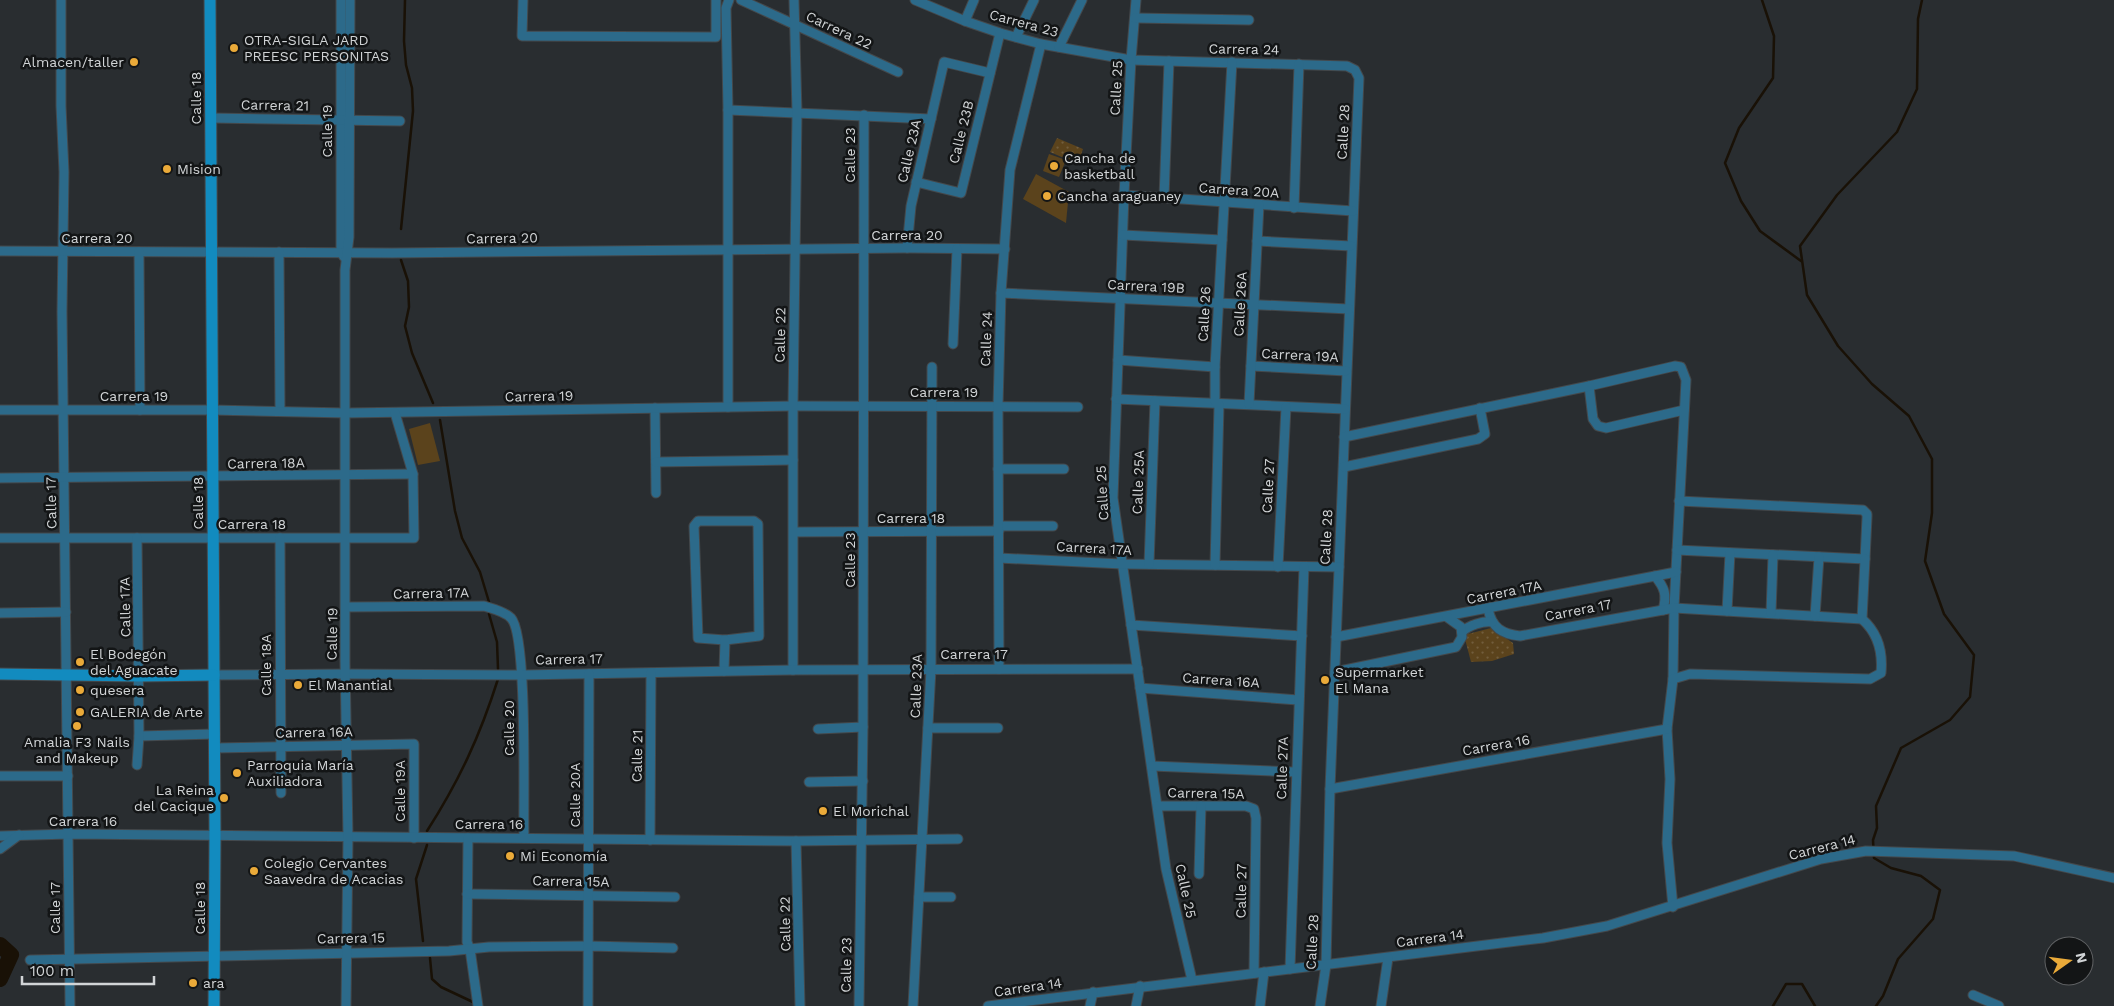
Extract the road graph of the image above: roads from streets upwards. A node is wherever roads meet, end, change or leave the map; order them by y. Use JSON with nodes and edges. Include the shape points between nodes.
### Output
{"nodes":[{"id":1,"x":60,"y":0,"type":"edge"},
{"id":2,"x":210,"y":0,"type":"edge"},
{"id":3,"x":341,"y":0,"type":"edge"},
{"id":4,"x":350,"y":0,"type":"edge"},
{"id":5,"x":523,"y":0,"type":"edge"},
{"id":6,"x":716,"y":0,"type":"edge"},
{"id":7,"x":729,"y":0,"type":"edge"},
{"id":8,"x":741,"y":0,"type":"edge"},
{"id":9,"x":794,"y":0,"type":"edge"},
{"id":10,"x":915,"y":0,"type":"edge"},
{"id":11,"x":974,"y":0,"type":"edge"},
{"id":12,"x":1034,"y":0,"type":"edge"},
{"id":13,"x":1082,"y":0,"type":"edge"},
{"id":14,"x":1136,"y":0,"type":"edge"},
{"id":15,"x":1134,"y":18,"type":"junction"},
{"id":16,"x":1249,"y":20,"type":"dead end"},
{"id":17,"x":965,"y":21,"type":"junction"},
{"id":18,"x":795,"y":24,"type":"junction"},
{"id":19,"x":1000,"y":33,"type":"junction"},
{"id":20,"x":1016,"y":37,"type":"junction"},
{"id":21,"x":1041,"y":44,"type":"junction"},
{"id":22,"x":1059,"y":47,"type":"junction"},
{"id":23,"x":1130,"y":60,"type":"junction"},
{"id":24,"x":1169,"y":61,"type":"junction"},
{"id":25,"x":1232,"y":62,"type":"junction"},
{"id":26,"x":1299,"y":64,"type":"junction"},
{"id":27,"x":1355,"y":70,"type":"joint"},
{"id":28,"x":898,"y":72,"type":"dead end"},
{"id":29,"x":990,"y":73,"type":"junction"},
{"id":30,"x":728,"y":110,"type":"junction"},
{"id":31,"x":797,"y":113,"type":"junction"},
{"id":32,"x":864,"y":115,"type":"junction"},
{"id":33,"x":211,"y":118,"type":"junction"},
{"id":34,"x":345,"y":119,"type":"junction"},
{"id":35,"x":931,"y":119,"type":"junction"},
{"id":36,"x":400,"y":121,"type":"dead end"},
{"id":37,"x":916,"y":182,"type":"junction"},
{"id":38,"x":1124,"y":196,"type":"junction"},
{"id":39,"x":1164,"y":198,"type":"junction"},
{"id":40,"x":1224,"y":202,"type":"junction"},
{"id":41,"x":1259,"y":205,"type":"junction"},
{"id":42,"x":1294,"y":208,"type":"junction"},
{"id":43,"x":1353,"y":210,"type":"junction"},
{"id":44,"x":1123,"y":235,"type":"junction"},
{"id":45,"x":1222,"y":240,"type":"junction"},
{"id":46,"x":1257,"y":241,"type":"junction"},
{"id":47,"x":1351,"y":246,"type":"junction"},
{"id":48,"x":795,"y":248,"type":"junction"},
{"id":49,"x":907,"y":248,"type":"junction"},
{"id":50,"x":729,"y":249,"type":"junction"},
{"id":51,"x":864,"y":249,"type":"junction"},
{"id":52,"x":957,"y":249,"type":"junction"},
{"id":53,"x":1004,"y":250,"type":"junction"},
{"id":54,"x":0,"y":251,"type":"edge"},
{"id":55,"x":62,"y":251,"type":"junction"},
{"id":56,"x":139,"y":252,"type":"junction"},
{"id":57,"x":212,"y":252,"type":"junction"},
{"id":58,"x":279,"y":252,"type":"junction"},
{"id":59,"x":345,"y":256,"type":"junction"},
{"id":60,"x":1001,"y":293,"type":"junction"},
{"id":61,"x":1120,"y":298,"type":"junction"},
{"id":62,"x":1218,"y":304,"type":"junction"},
{"id":63,"x":1254,"y":305,"type":"junction"},
{"id":64,"x":1349,"y":309,"type":"junction"},
{"id":65,"x":953,"y":344,"type":"dead end"},
{"id":66,"x":1118,"y":360,"type":"junction"},
{"id":67,"x":1251,"y":366,"type":"junction"},
{"id":68,"x":932,"y":367,"type":"dead end"},
{"id":69,"x":1215,"y":367,"type":"junction"},
{"id":70,"x":1346,"y":371,"type":"junction"},
{"id":71,"x":1589,"y":386,"type":"junction"},
{"id":72,"x":1116,"y":399,"type":"junction"},
{"id":73,"x":1155,"y":401,"type":"junction"},
{"id":74,"x":1219,"y":404,"type":"junction"},
{"id":75,"x":1249,"y":404,"type":"junction"},
{"id":76,"x":792,"y":406,"type":"junction"},
{"id":77,"x":864,"y":406,"type":"junction"},
{"id":78,"x":931,"y":406,"type":"junction"},
{"id":79,"x":998,"y":406,"type":"junction"},
{"id":80,"x":728,"y":407,"type":"junction"},
{"id":81,"x":1078,"y":407,"type":"dead end"},
{"id":82,"x":1286,"y":407,"type":"junction"},
{"id":83,"x":655,"y":408,"type":"junction"},
{"id":84,"x":1480,"y":408,"type":"junction"},
{"id":85,"x":1345,"y":409,"type":"junction"},
{"id":86,"x":0,"y":410,"type":"edge"},
{"id":87,"x":64,"y":410,"type":"junction"},
{"id":88,"x":140,"y":410,"type":"junction"},
{"id":89,"x":212,"y":410,"type":"junction"},
{"id":90,"x":1684,"y":410,"type":"junction"},
{"id":91,"x":280,"y":411,"type":"junction"},
{"id":92,"x":346,"y":413,"type":"junction"},
{"id":93,"x":395,"y":413,"type":"junction"},
{"id":94,"x":1344,"y":436,"type":"junction"},
{"id":95,"x":793,"y":460,"type":"junction"},
{"id":96,"x":656,"y":462,"type":"junction"},
{"id":97,"x":1344,"y":467,"type":"junction"},
{"id":98,"x":998,"y":469,"type":"junction"},
{"id":99,"x":1064,"y":469,"type":"dead end"},
{"id":100,"x":413,"y":474,"type":"junction"},
{"id":101,"x":346,"y":476,"type":"junction"},
{"id":102,"x":0,"y":478,"type":"edge"},
{"id":103,"x":213,"y":478,"type":"junction"},
{"id":104,"x":65,"y":479,"type":"junction"},
{"id":105,"x":656,"y":493,"type":"dead end"},
{"id":106,"x":1679,"y":502,"type":"junction"},
{"id":107,"x":1052,"y":526,"type":"dead end"},
{"id":108,"x":999,"y":529,"type":"junction"},
{"id":109,"x":794,"y":532,"type":"junction"},
{"id":110,"x":864,"y":532,"type":"junction"},
{"id":111,"x":930,"y":532,"type":"junction"},
{"id":112,"x":0,"y":538,"type":"edge"},
{"id":113,"x":65,"y":538,"type":"junction"},
{"id":114,"x":137,"y":538,"type":"junction"},
{"id":115,"x":214,"y":538,"type":"junction"},
{"id":116,"x":280,"y":538,"type":"junction"},
{"id":117,"x":346,"y":538,"type":"junction"},
{"id":118,"x":1677,"y":550,"type":"junction"},
{"id":119,"x":1730,"y":553,"type":"junction"},
{"id":120,"x":1773,"y":555,"type":"junction"},
{"id":121,"x":1820,"y":557,"type":"junction"},
{"id":122,"x":999,"y":558,"type":"junction"},
{"id":123,"x":1865,"y":559,"type":"junction"},
{"id":124,"x":1122,"y":564,"type":"junction"},
{"id":125,"x":1149,"y":564,"type":"junction"},
{"id":126,"x":1215,"y":565,"type":"junction"},
{"id":127,"x":1278,"y":567,"type":"junction"},
{"id":128,"x":1304,"y":567,"type":"junction"},
{"id":129,"x":1339,"y":568,"type":"junction"},
{"id":130,"x":1676,"y":572,"type":"junction"},
{"id":131,"x":1655,"y":576,"type":"junction"},
{"id":132,"x":346,"y":607,"type":"junction"},
{"id":133,"x":1674,"y":608,"type":"junction"},
{"id":134,"x":1488,"y":609,"type":"junction"},
{"id":135,"x":1663,"y":610,"type":"junction"},
{"id":136,"x":1727,"y":611,"type":"junction"},
{"id":137,"x":66,"y":612,"type":"junction"},
{"id":138,"x":0,"y":613,"type":"edge"},
{"id":139,"x":1771,"y":614,"type":"junction"},
{"id":140,"x":1815,"y":616,"type":"junction"},
{"id":141,"x":1447,"y":617,"type":"junction"},
{"id":142,"x":512,"y":619,"type":"joint"},
{"id":143,"x":1862,"y":619,"type":"junction"},
{"id":144,"x":1492,"y":622,"type":"junction"},
{"id":145,"x":1131,"y":625,"type":"junction"},
{"id":146,"x":1462,"y":632,"type":"junction"},
{"id":147,"x":1302,"y":636,"type":"junction"},
{"id":148,"x":1336,"y":637,"type":"junction"},
{"id":149,"x":725,"y":640,"type":"junction"},
{"id":150,"x":999,"y":669,"type":"junction"},
{"id":151,"x":1138,"y":669,"type":"junction"},
{"id":152,"x":793,"y":670,"type":"junction"},
{"id":153,"x":863,"y":670,"type":"junction"},
{"id":154,"x":931,"y":670,"type":"junction"},
{"id":155,"x":724,"y":671,"type":"junction"},
{"id":156,"x":1335,"y":672,"type":"junction"},
{"id":157,"x":651,"y":673,"type":"junction"},
{"id":158,"x":0,"y":674,"type":"edge"},
{"id":159,"x":280,"y":674,"type":"junction"},
{"id":160,"x":346,"y":674,"type":"junction"},
{"id":161,"x":589,"y":674,"type":"junction"},
{"id":162,"x":67,"y":675,"type":"junction"},
{"id":163,"x":214,"y":675,"type":"junction"},
{"id":164,"x":522,"y":675,"type":"junction"},
{"id":165,"x":139,"y":676,"type":"junction"},
{"id":166,"x":1673,"y":679,"type":"junction"},
{"id":167,"x":1140,"y":688,"type":"junction"},
{"id":168,"x":1298,"y":700,"type":"junction"},
{"id":169,"x":863,"y":727,"type":"junction"},
{"id":170,"x":928,"y":728,"type":"junction"},
{"id":171,"x":998,"y":728,"type":"dead end"},
{"id":172,"x":818,"y":729,"type":"dead end"},
{"id":173,"x":1667,"y":729,"type":"junction"},
{"id":174,"x":215,"y":734,"type":"junction"},
{"id":175,"x":139,"y":736,"type":"junction"},
{"id":176,"x":414,"y":744,"type":"joint"},
{"id":177,"x":281,"y":746,"type":"junction"},
{"id":178,"x":346,"y":746,"type":"junction"},
{"id":179,"x":215,"y":748,"type":"junction"},
{"id":180,"x":137,"y":765,"type":"dead end"},
{"id":181,"x":1152,"y":766,"type":"junction"},
{"id":182,"x":1296,"y":772,"type":"junction"},
{"id":183,"x":0,"y":776,"type":"edge"},
{"id":184,"x":68,"y":776,"type":"junction"},
{"id":185,"x":863,"y":781,"type":"junction"},
{"id":186,"x":809,"y":782,"type":"dead end"},
{"id":187,"x":1330,"y":789,"type":"junction"},
{"id":188,"x":281,"y":793,"type":"dead end"},
{"id":189,"x":1158,"y":806,"type":"junction"},
{"id":190,"x":1200,"y":806,"type":"junction"},
{"id":191,"x":1254,"y":809,"type":"joint"},
{"id":192,"x":68,"y":834,"type":"junction"},
{"id":193,"x":19,"y":835,"type":"junction"},
{"id":194,"x":0,"y":836,"type":"edge"},
{"id":195,"x":215,"y":836,"type":"junction"},
{"id":196,"x":348,"y":837,"type":"junction"},
{"id":197,"x":414,"y":838,"type":"junction"},
{"id":198,"x":468,"y":838,"type":"junction"},
{"id":199,"x":524,"y":838,"type":"junction"},
{"id":200,"x":589,"y":839,"type":"junction"},
{"id":201,"x":862,"y":839,"type":"junction"},
{"id":202,"x":922,"y":839,"type":"junction"},
{"id":203,"x":958,"y":839,"type":"dead end"},
{"id":204,"x":650,"y":840,"type":"junction"},
{"id":205,"x":796,"y":841,"type":"junction"},
{"id":206,"x":0,"y":849,"type":"edge"},
{"id":207,"x":1199,"y":874,"type":"dead end"},
{"id":208,"x":2114,"y":878,"type":"edge"},
{"id":209,"x":467,"y":894,"type":"junction"},
{"id":210,"x":588,"y":894,"type":"junction"},
{"id":211,"x":675,"y":897,"type":"dead end"},
{"id":212,"x":919,"y":897,"type":"junction"},
{"id":213,"x":951,"y":897,"type":"dead end"},
{"id":214,"x":1673,"y":907,"type":"junction"},
{"id":215,"x":588,"y":946,"type":"junction"},
{"id":216,"x":673,"y":948,"type":"dead end"},
{"id":217,"x":470,"y":949,"type":"junction"},
{"id":218,"x":346,"y":952,"type":"junction"},
{"id":219,"x":215,"y":955,"type":"junction"},
{"id":220,"x":1388,"y":958,"type":"junction"},
{"id":221,"x":69,"y":959,"type":"junction"},
{"id":222,"x":30,"y":960,"type":"dead end"},
{"id":223,"x":1326,"y":966,"type":"junction"},
{"id":224,"x":1290,"y":969,"type":"junction"},
{"id":225,"x":1264,"y":972,"type":"junction"},
{"id":226,"x":1254,"y":973,"type":"junction"},
{"id":227,"x":1192,"y":980,"type":"junction"},
{"id":228,"x":1140,"y":986,"type":"junction"},
{"id":229,"x":1093,"y":992,"type":"junction"},
{"id":230,"x":1973,"y":995,"type":"dead end"},
{"id":231,"x":1055,"y":1002,"type":"edge"},
{"id":232,"x":1004,"y":1005,"type":"edge"},
{"id":233,"x":70,"y":1006,"type":"edge"},
{"id":234,"x":214,"y":1006,"type":"edge"},
{"id":235,"x":346,"y":1006,"type":"edge"},
{"id":236,"x":478,"y":1006,"type":"edge"},
{"id":237,"x":588,"y":1006,"type":"edge"},
{"id":238,"x":800,"y":1006,"type":"edge"},
{"id":239,"x":859,"y":1006,"type":"edge"},
{"id":240,"x":913,"y":1006,"type":"edge"},
{"id":241,"x":988,"y":1006,"type":"edge"},
{"id":242,"x":1090,"y":1006,"type":"edge"},
{"id":243,"x":1136,"y":1006,"type":"edge"},
{"id":244,"x":1260,"y":1006,"type":"edge"},
{"id":245,"x":1320,"y":1006,"type":"edge"},
{"id":246,"x":1381,"y":1006,"type":"edge"},
{"id":247,"x":1999,"y":1006,"type":"edge"}],
"edges":[{"from":1,"to":55,"type":"street","name":"Calle 17","via":[[64,172]]},
{"from":2,"to":33,"type":"street","name":"Calle 18"},
{"from":3,"to":34,"type":"street","name":"Calle 19"},
{"from":4,"to":34,"type":"street","name":"Calle 19"},
{"from":5,"to":6,"type":"street","via":[[522,36],[716,37]]},
{"from":7,"to":30,"type":"street","via":[[726,8]]},
{"from":8,"to":18,"type":"street","name":"Carrera 22"},
{"from":9,"to":18,"type":"street","name":"Calle 22"},
{"from":10,"to":17,"type":"street","name":"Carrera 23"},
{"from":11,"to":17,"type":"street"},
{"from":12,"to":20,"type":"street"},
{"from":13,"to":22,"type":"street"},
{"from":14,"to":15,"type":"street","name":"Calle 25"},
{"from":15,"to":16,"type":"street"},
{"from":15,"to":23,"type":"street","name":"Calle 25"},
{"from":17,"to":19,"type":"street","name":"Carrera 23"},
{"from":18,"to":28,"type":"street","name":"Carrera 22"},
{"from":18,"to":31,"type":"street","name":"Calle 22"},
{"from":19,"to":20,"type":"street","name":"Carrera 23"},
{"from":19,"to":29,"type":"street","name":"Calle 23B"},
{"from":20,"to":21,"type":"street","name":"Carrera 23"},
{"from":21,"to":22,"type":"street","name":"Carrera 23"},
{"from":21,"to":53,"type":"street","name":"Calle 24","via":[[1010,170]]},
{"from":22,"to":23,"type":"street","name":"Carrera 23"},
{"from":23,"to":24,"type":"street","name":"Carrera 24"},
{"from":23,"to":38,"type":"street","name":"Calle 25"},
{"from":24,"to":25,"type":"street","name":"Carrera 24"},
{"from":24,"to":39,"type":"street"},
{"from":25,"to":26,"type":"street","name":"Carrera 24"},
{"from":25,"to":40,"type":"street","name":"Calle 26"},
{"from":26,"to":27,"type":"street","name":"Carrera 24","via":[[1347,66]]},
{"from":26,"to":42,"type":"street"},
{"from":27,"to":43,"type":"street","name":"Calle 28","via":[[1359,87]]},
{"from":29,"to":35,"type":"street","name":"Calle 23A","via":[[944,62]]},
{"from":29,"to":37,"type":"street","name":"Calle 23B","via":[[960,193]]},
{"from":30,"to":31,"type":"street"},
{"from":30,"to":50,"type":"street"},
{"from":31,"to":32,"type":"street"},
{"from":31,"to":48,"type":"street","name":"Calle 22"},
{"from":32,"to":35,"type":"street"},
{"from":32,"to":51,"type":"street","name":"Calle 23"},
{"from":33,"to":34,"type":"street","name":"Carrera 21"},
{"from":33,"to":57,"type":"street","name":"Calle 18"},
{"from":34,"to":36,"type":"street","name":"Carrera 21"},
{"from":34,"to":59,"type":"street","name":"Calle 19"},
{"from":35,"to":37,"type":"street","name":"Calle 23A"},
{"from":37,"to":49,"type":"street","name":"Calle 23A"},
{"from":38,"to":39,"type":"street","name":"Carrera 20A"},
{"from":38,"to":44,"type":"street","name":"Calle 25"},
{"from":39,"to":40,"type":"street","name":"Carrera 20A"},
{"from":40,"to":41,"type":"street","name":"Carrera 20A"},
{"from":40,"to":45,"type":"street","name":"Calle 26"},
{"from":41,"to":42,"type":"street","name":"Carrera 20A"},
{"from":41,"to":46,"type":"street","name":"Calle 26A"},
{"from":42,"to":43,"type":"street","name":"Carrera 20A"},
{"from":43,"to":47,"type":"street","name":"Calle 28"},
{"from":44,"to":45,"type":"street"},
{"from":44,"to":61,"type":"street","name":"Calle 25"},
{"from":45,"to":62,"type":"street","name":"Calle 26"},
{"from":46,"to":47,"type":"street"},
{"from":46,"to":63,"type":"street","name":"Calle 26A"},
{"from":47,"to":64,"type":"street","name":"Calle 28"},
{"from":48,"to":50,"type":"street","name":"Carrera 20"},
{"from":48,"to":51,"type":"street","name":"Carrera 20"},
{"from":48,"to":76,"type":"street","name":"Calle 22"},
{"from":49,"to":51,"type":"street","name":"Carrera 20"},
{"from":49,"to":52,"type":"street","name":"Carrera 20"},
{"from":50,"to":59,"type":"street","name":"Carrera 20"},
{"from":50,"to":80,"type":"street"},
{"from":51,"to":77,"type":"street","name":"Calle 23"},
{"from":52,"to":53,"type":"street","name":"Carrera 20"},
{"from":52,"to":65,"type":"street"},
{"from":53,"to":60,"type":"street","name":"Calle 24"},
{"from":54,"to":55,"type":"street","name":"Carrera 20"},
{"from":55,"to":56,"type":"street","name":"Carrera 20"},
{"from":55,"to":87,"type":"street","name":"Calle 17"},
{"from":56,"to":57,"type":"street","name":"Carrera 20"},
{"from":56,"to":88,"type":"street"},
{"from":57,"to":58,"type":"street","name":"Carrera 20"},
{"from":57,"to":89,"type":"street","name":"Calle 18"},
{"from":58,"to":59,"type":"street","name":"Carrera 20"},
{"from":58,"to":91,"type":"street"},
{"from":59,"to":92,"type":"street","name":"Calle 19"},
{"from":60,"to":61,"type":"street","name":"Carrera 19B"},
{"from":60,"to":79,"type":"street","name":"Calle 24"},
{"from":61,"to":62,"type":"street","name":"Carrera 19B"},
{"from":61,"to":66,"type":"street","name":"Calle 25"},
{"from":62,"to":63,"type":"street","name":"Carrera 19B"},
{"from":62,"to":69,"type":"street","name":"Calle 26"},
{"from":63,"to":64,"type":"street","name":"Carrera 19B"},
{"from":63,"to":67,"type":"street","name":"Calle 26A"},
{"from":64,"to":70,"type":"street","name":"Calle 28"},
{"from":66,"to":69,"type":"street"},
{"from":66,"to":72,"type":"street","name":"Calle 25"},
{"from":67,"to":70,"type":"street","name":"Carrera 19A"},
{"from":67,"to":75,"type":"street","name":"Calle 26A"},
{"from":68,"to":78,"type":"street","name":"Calle 23A"},
{"from":69,"to":74,"type":"street","name":"Calle 26","via":[[1215,401]]},
{"from":70,"to":85,"type":"street","name":"Calle 28"},
{"from":71,"to":84,"type":"street"},
{"from":71,"to":90,"type":"street","via":[[1593,419],[1598,426],[1606,428]]},
{"from":71,"to":90,"type":"street","via":[[1681,367],[1686,380]]},
{"from":72,"to":73,"type":"street"},
{"from":72,"to":124,"type":"street","name":"Calle 25","via":[[1113,498]]},
{"from":73,"to":74,"type":"street"},
{"from":73,"to":125,"type":"street","name":"Calle 25A"},
{"from":74,"to":75,"type":"street"},
{"from":74,"to":126,"type":"street","name":"Calle 26"},
{"from":75,"to":82,"type":"street"},
{"from":76,"to":77,"type":"street","name":"Carrera 19"},
{"from":76,"to":80,"type":"street","name":"Carrera 19"},
{"from":76,"to":95,"type":"street","name":"Calle 22"},
{"from":77,"to":78,"type":"street","name":"Carrera 19"},
{"from":77,"to":110,"type":"street","name":"Calle 23"},
{"from":78,"to":79,"type":"street","name":"Carrera 19"},
{"from":78,"to":111,"type":"street","name":"Calle 23A"},
{"from":79,"to":81,"type":"street","name":"Carrera 19"},
{"from":79,"to":98,"type":"street","name":"Calle 24"},
{"from":80,"to":83,"type":"street","name":"Carrera 19"},
{"from":82,"to":85,"type":"street"},
{"from":82,"to":127,"type":"street","name":"Calle 27"},
{"from":83,"to":93,"type":"street","name":"Carrera 19"},
{"from":83,"to":96,"type":"street"},
{"from":84,"to":94,"type":"street"},
{"from":84,"to":97,"type":"street","via":[[1485,434],[1478,439]]},
{"from":85,"to":94,"type":"street","name":"Calle 28"},
{"from":86,"to":87,"type":"street","name":"Carrera 19"},
{"from":87,"to":88,"type":"street","name":"Carrera 19"},
{"from":87,"to":104,"type":"street","name":"Calle 17"},
{"from":88,"to":89,"type":"street","name":"Carrera 19"},
{"from":89,"to":91,"type":"street","name":"Carrera 19"},
{"from":89,"to":103,"type":"street","name":"Calle 18"},
{"from":90,"to":106,"type":"street"},
{"from":91,"to":92,"type":"street","name":"Carrera 19"},
{"from":92,"to":93,"type":"street","name":"Carrera 19"},
{"from":92,"to":101,"type":"street","name":"Calle 19"},
{"from":93,"to":100,"type":"street"},
{"from":94,"to":97,"type":"street","name":"Calle 28"},
{"from":95,"to":96,"type":"street"},
{"from":95,"to":109,"type":"street","name":"Calle 22"},
{"from":96,"to":105,"type":"street"},
{"from":97,"to":129,"type":"street","name":"Calle 28"},
{"from":98,"to":99,"type":"street"},
{"from":98,"to":108,"type":"street","name":"Calle 24"},
{"from":100,"to":101,"type":"street","name":"Carrera 18A"},
{"from":100,"to":117,"type":"street","name":"Carrera 18","via":[[414,538]]},
{"from":101,"to":103,"type":"street","name":"Carrera 18A"},
{"from":101,"to":117,"type":"street","name":"Calle 19"},
{"from":102,"to":104,"type":"street","name":"Carrera 18A"},
{"from":103,"to":104,"type":"street","name":"Carrera 18A"},
{"from":103,"to":115,"type":"street","name":"Calle 18"},
{"from":104,"to":113,"type":"street","name":"Calle 17"},
{"from":106,"to":118,"type":"street"},
{"from":106,"to":123,"type":"street","via":[[1863,510],[1867,514]]},
{"from":107,"to":108,"type":"street","name":"Carrera 18"},
{"from":108,"to":111,"type":"street","name":"Carrera 18"},
{"from":108,"to":122,"type":"street","name":"Calle 24"},
{"from":109,"to":110,"type":"street","name":"Carrera 18"},
{"from":109,"to":152,"type":"street","name":"Calle 22"},
{"from":110,"to":111,"type":"street","name":"Carrera 18"},
{"from":110,"to":153,"type":"street","name":"Calle 23"},
{"from":111,"to":154,"type":"street","name":"Calle 23A"},
{"from":112,"to":113,"type":"street","name":"Carrera 18"},
{"from":113,"to":114,"type":"street","name":"Carrera 18"},
{"from":113,"to":137,"type":"street","name":"Calle 17"},
{"from":114,"to":115,"type":"street","name":"Carrera 18"},
{"from":114,"to":165,"type":"street","name":"Calle 17A"},
{"from":115,"to":116,"type":"street","name":"Carrera 18"},
{"from":115,"to":163,"type":"street","name":"Calle 18"},
{"from":116,"to":117,"type":"street","name":"Carrera 18"},
{"from":116,"to":159,"type":"street","name":"Calle 18A"},
{"from":117,"to":132,"type":"street","name":"Calle 19"},
{"from":118,"to":119,"type":"street"},
{"from":118,"to":130,"type":"street"},
{"from":119,"to":120,"type":"street"},
{"from":119,"to":136,"type":"street"},
{"from":120,"to":121,"type":"street"},
{"from":120,"to":139,"type":"street"},
{"from":121,"to":123,"type":"street"},
{"from":121,"to":140,"type":"street"},
{"from":122,"to":124,"type":"street","name":"Carrera 17A"},
{"from":122,"to":150,"type":"street","name":"Calle 24"},
{"from":123,"to":143,"type":"street"},
{"from":124,"to":125,"type":"street","name":"Carrera 17A"},
{"from":124,"to":145,"type":"street","name":"Calle 25"},
{"from":125,"to":126,"type":"street","name":"Carrera 17A"},
{"from":126,"to":127,"type":"street","name":"Carrera 17A"},
{"from":127,"to":128,"type":"street","name":"Carrera 17A"},
{"from":128,"to":129,"type":"street","name":"Carrera 17A"},
{"from":128,"to":147,"type":"street","name":"Calle 27A"},
{"from":129,"to":148,"type":"street","name":"Calle 28"},
{"from":130,"to":131,"type":"street","name":"Carrera 17A"},
{"from":130,"to":133,"type":"street"},
{"from":131,"to":134,"type":"street","name":"Carrera 17A"},
{"from":131,"to":135,"type":"street","via":[[1666,595]]},
{"from":132,"to":142,"type":"street","name":"Carrera 17A","via":[[484,606],[500,610]]},
{"from":132,"to":160,"type":"street","name":"Calle 19"},
{"from":133,"to":135,"type":"street","name":"Carrera 17"},
{"from":133,"to":136,"type":"street","name":"Carrera 17"},
{"from":133,"to":166,"type":"street"},
{"from":134,"to":141,"type":"street","name":"Carrera 17A"},
{"from":134,"to":144,"type":"street"},
{"from":135,"to":144,"type":"street","name":"Carrera 17","via":[[1520,636],[1502,632]]},
{"from":136,"to":139,"type":"street","name":"Carrera 17"},
{"from":137,"to":138,"type":"street"},
{"from":137,"to":162,"type":"street","name":"Calle 17"},
{"from":139,"to":140,"type":"street","name":"Carrera 17"},
{"from":140,"to":143,"type":"street","name":"Carrera 17"},
{"from":141,"to":146,"type":"street","via":[[1459,624]]},
{"from":141,"to":148,"type":"street","name":"Carrera 17A"},
{"from":142,"to":164,"type":"street","name":"Calle 20","via":[[520,638]]},
{"from":143,"to":166,"type":"street","via":[[1870,626],[1882,658],[1880,673],[1870,679],[1690,674]]},
{"from":144,"to":146,"type":"street","via":[[1469,626]]},
{"from":145,"to":147,"type":"street"},
{"from":145,"to":151,"type":"street","name":"Calle 25"},
{"from":146,"to":156,"type":"street","via":[[1456,647],[1450,649]]},
{"from":147,"to":168,"type":"street","name":"Calle 27A"},
{"from":148,"to":156,"type":"street","name":"Calle 28"},
{"from":149,"to":149,"type":"street","via":[[759,636],[759,528],[754,521],[698,522],[694,526],[696,633],[698,638]]},
{"from":149,"to":155,"type":"street"},
{"from":150,"to":151,"type":"street","name":"Carrera 17"},
{"from":150,"to":154,"type":"street","name":"Carrera 17"},
{"from":151,"to":167,"type":"street","name":"Calle 25"},
{"from":152,"to":153,"type":"street","name":"Carrera 17"},
{"from":152,"to":155,"type":"street","name":"Carrera 17"},
{"from":153,"to":154,"type":"street","name":"Carrera 17"},
{"from":153,"to":169,"type":"street","name":"Calle 23"},
{"from":154,"to":170,"type":"street","name":"Calle 23A"},
{"from":155,"to":157,"type":"street","name":"Carrera 17"},
{"from":156,"to":187,"type":"street","name":"Calle 28"},
{"from":157,"to":161,"type":"street","name":"Carrera 17"},
{"from":157,"to":204,"type":"street","name":"Calle 21"},
{"from":158,"to":162,"type":"street","name":"Carrera 17"},
{"from":159,"to":160,"type":"street","name":"Carrera 17"},
{"from":159,"to":163,"type":"street","name":"Carrera 17"},
{"from":159,"to":177,"type":"street","name":"Calle 18A"},
{"from":160,"to":164,"type":"street","name":"Carrera 17"},
{"from":160,"to":178,"type":"street","name":"Calle 19"},
{"from":161,"to":164,"type":"street","name":"Carrera 17"},
{"from":161,"to":200,"type":"street","name":"Calle 20A"},
{"from":162,"to":165,"type":"street","name":"Carrera 17"},
{"from":162,"to":184,"type":"street","name":"Calle 17"},
{"from":163,"to":165,"type":"street","name":"Carrera 17"},
{"from":163,"to":174,"type":"street","name":"Calle 18"},
{"from":164,"to":199,"type":"street","name":"Calle 20"},
{"from":165,"to":175,"type":"street","name":"Calle 17A"},
{"from":166,"to":173,"type":"street"},
{"from":167,"to":168,"type":"street","name":"Carrera 16A"},
{"from":167,"to":181,"type":"street","name":"Calle 25"},
{"from":168,"to":182,"type":"street","name":"Calle 27A"},
{"from":169,"to":172,"type":"street"},
{"from":169,"to":185,"type":"street","name":"Calle 23"},
{"from":170,"to":171,"type":"street"},
{"from":170,"to":202,"type":"street","name":"Calle 23A"},
{"from":173,"to":187,"type":"street","name":"Carrera 16"},
{"from":173,"to":214,"type":"street","via":[[1670,780],[1667,843]]},
{"from":174,"to":175,"type":"street"},
{"from":174,"to":179,"type":"street","name":"Calle 18"},
{"from":175,"to":180,"type":"street","name":"Calle 17A"},
{"from":176,"to":178,"type":"street","name":"Carrera 16A"},
{"from":176,"to":197,"type":"street","name":"Calle 19A"},
{"from":177,"to":178,"type":"street","name":"Carrera 16A"},
{"from":177,"to":179,"type":"street","name":"Carrera 16A"},
{"from":177,"to":188,"type":"street","name":"Calle 18A"},
{"from":178,"to":196,"type":"street","name":"Calle 19"},
{"from":179,"to":195,"type":"street","name":"Calle 18"},
{"from":181,"to":182,"type":"street"},
{"from":181,"to":189,"type":"street","name":"Calle 25"},
{"from":182,"to":224,"type":"street","name":"Calle 27A"},
{"from":183,"to":184,"type":"street"},
{"from":184,"to":192,"type":"street","name":"Calle 17"},
{"from":185,"to":186,"type":"street"},
{"from":185,"to":201,"type":"street","name":"Calle 23"},
{"from":187,"to":223,"type":"street","name":"Calle 28"},
{"from":189,"to":190,"type":"street","name":"Carrera 15A"},
{"from":189,"to":227,"type":"street","name":"Calle 25","via":[[1166,869]]},
{"from":190,"to":191,"type":"street","name":"Carrera 15A","via":[[1246,806]]},
{"from":190,"to":207,"type":"street"},
{"from":191,"to":226,"type":"street","name":"Calle 27"},
{"from":192,"to":193,"type":"street","name":"Carrera 16"},
{"from":192,"to":195,"type":"street","name":"Carrera 16"},
{"from":192,"to":221,"type":"street","name":"Calle 17"},
{"from":193,"to":194,"type":"street","name":"Carrera 16"},
{"from":193,"to":206,"type":"street"},
{"from":195,"to":196,"type":"street","name":"Carrera 16"},
{"from":195,"to":219,"type":"street","name":"Calle 18"},
{"from":196,"to":197,"type":"street","name":"Carrera 16"},
{"from":196,"to":218,"type":"street","name":"Calle 19"},
{"from":197,"to":198,"type":"street","name":"Carrera 16"},
{"from":198,"to":199,"type":"street","name":"Carrera 16"},
{"from":198,"to":209,"type":"street"},
{"from":199,"to":200,"type":"street","name":"Carrera 16"},
{"from":200,"to":204,"type":"street","name":"Carrera 16"},
{"from":200,"to":210,"type":"street","name":"Calle 20A"},
{"from":201,"to":202,"type":"street","name":"Carrera 16"},
{"from":201,"to":205,"type":"street","name":"Carrera 16"},
{"from":201,"to":239,"type":"street","name":"Calle 23"},
{"from":202,"to":203,"type":"street","name":"Carrera 16"},
{"from":202,"to":212,"type":"street","name":"Calle 23A"},
{"from":204,"to":205,"type":"street","name":"Carrera 16"},
{"from":205,"to":238,"type":"street","name":"Calle 22"},
{"from":208,"to":214,"type":"street","name":"Carrera 14","via":[[2014,856],[1866,850],[1821,859]]},
{"from":209,"to":210,"type":"street","name":"Carrera 15A"},
{"from":209,"to":217,"type":"street","via":[[467,942]]},
{"from":210,"to":211,"type":"street","name":"Carrera 15A"},
{"from":210,"to":215,"type":"street","name":"Calle 20A"},
{"from":212,"to":213,"type":"street"},
{"from":212,"to":240,"type":"street","name":"Calle 23A"},
{"from":214,"to":220,"type":"street","name":"Carrera 14","via":[[1607,926],[1552,936]]},
{"from":215,"to":216,"type":"street","name":"Carrera 15"},
{"from":215,"to":217,"type":"street","name":"Carrera 15"},
{"from":215,"to":237,"type":"street","name":"Calle 20A"},
{"from":217,"to":218,"type":"street","name":"Carrera 15"},
{"from":217,"to":236,"type":"street"},
{"from":218,"to":219,"type":"street","name":"Carrera 15"},
{"from":218,"to":235,"type":"street","name":"Calle 19"},
{"from":219,"to":221,"type":"street","name":"Carrera 15"},
{"from":219,"to":234,"type":"street","name":"Calle 18"},
{"from":220,"to":223,"type":"street","name":"Carrera 14"},
{"from":220,"to":246,"type":"street"},
{"from":221,"to":222,"type":"street","name":"Carrera 15"},
{"from":221,"to":233,"type":"street","name":"Calle 17"},
{"from":223,"to":224,"type":"street","name":"Carrera 14"},
{"from":223,"to":245,"type":"street","name":"Calle 28"},
{"from":224,"to":225,"type":"street","name":"Carrera 14"},
{"from":225,"to":226,"type":"street","name":"Carrera 14"},
{"from":225,"to":244,"type":"street"},
{"from":226,"to":227,"type":"street","name":"Carrera 14"},
{"from":227,"to":228,"type":"street","name":"Carrera 14"},
{"from":228,"to":229,"type":"street","name":"Carrera 14"},
{"from":228,"to":243,"type":"street"},
{"from":229,"to":231,"type":"street","name":"Carrera 14"},
{"from":229,"to":242,"type":"street"},
{"from":230,"to":247,"type":"street"},
{"from":231,"to":232,"type":"street","name":"Carrera 14"},
{"from":232,"to":241,"type":"street","name":"Carrera 14"}]}
